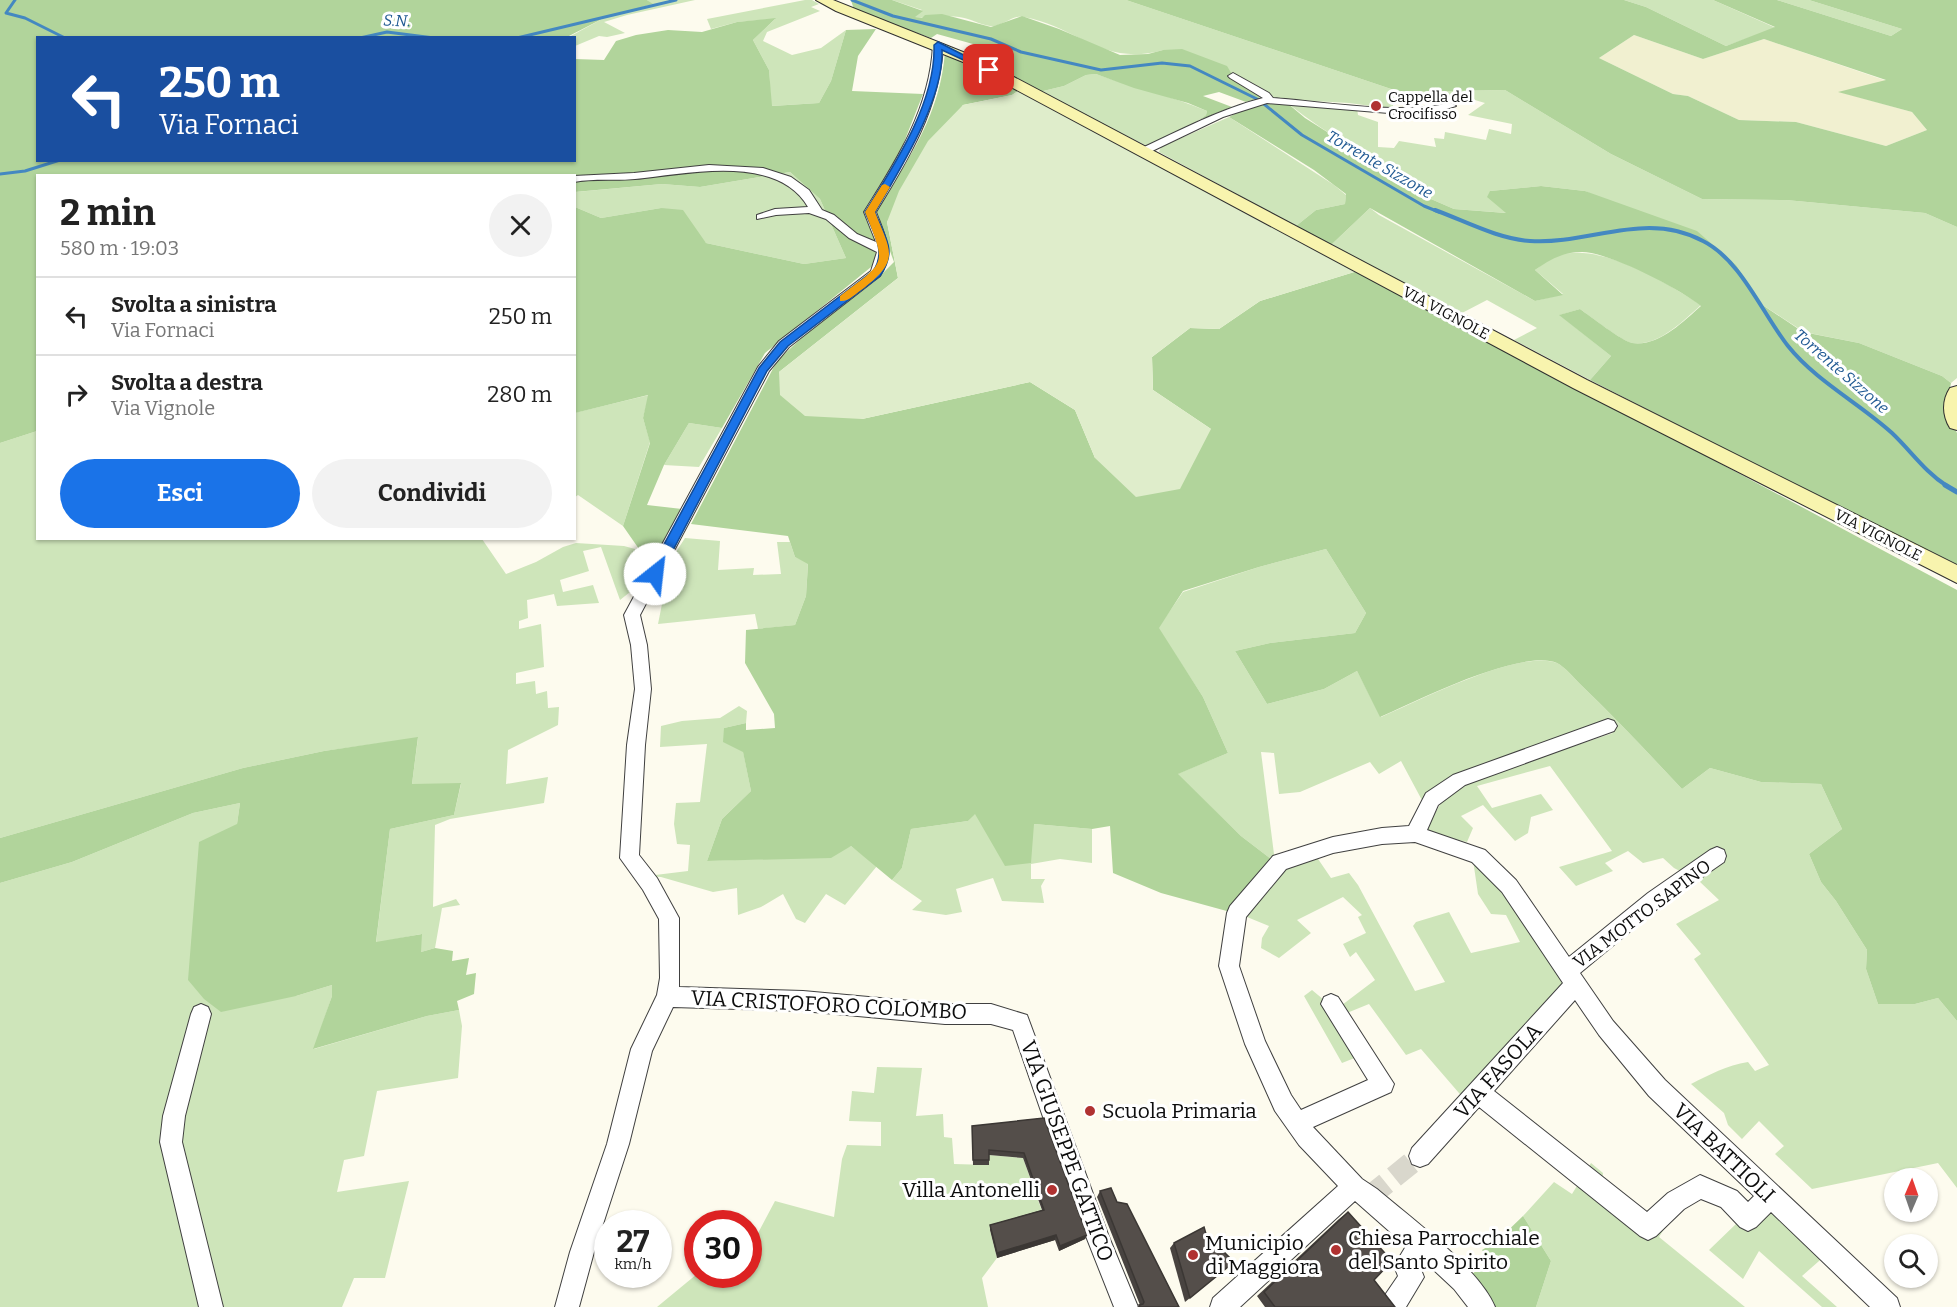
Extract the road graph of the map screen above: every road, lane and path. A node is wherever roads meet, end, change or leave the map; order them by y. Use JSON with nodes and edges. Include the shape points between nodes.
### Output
{"nodes":[{"id":1,"x":822,"y":0,"type":"edge"},
{"id":2,"x":938,"y":45,"type":"junction"},
{"id":3,"x":1233,"y":76,"type":"dead end"},
{"id":4,"x":1268,"y":100,"type":"junction"},
{"id":5,"x":1451,"y":106,"type":"dead end"},
{"id":6,"x":1144,"y":151,"type":"junction"},
{"id":7,"x":576,"y":179,"type":"edge"},
{"id":8,"x":817,"y":212,"type":"junction"},
{"id":9,"x":761,"y":217,"type":"dead end"},
{"id":10,"x":885,"y":251,"type":"junction"},
{"id":11,"x":1957,"y":392,"type":"edge"},
{"id":12,"x":1957,"y":423,"type":"edge"},
{"id":13,"x":1957,"y":575,"type":"edge"},
{"id":14,"x":1608,"y":726,"type":"dead end"},
{"id":15,"x":1415,"y":834,"type":"junction"},
{"id":16,"x":1718,"y":856,"type":"dead end"},
{"id":17,"x":1570,"y":979,"type":"junction"},
{"id":18,"x":667,"y":997,"type":"junction"},
{"id":19,"x":1331,"y":1004,"type":"dead end"},
{"id":20,"x":201,"y":1014,"type":"dead end"},
{"id":21,"x":991,"y":1014,"type":"joint"},
{"id":22,"x":1479,"y":1093,"type":"junction"},
{"id":23,"x":1297,"y":1124,"type":"junction"},
{"id":24,"x":1420,"y":1156,"type":"tunnel mouth"},
{"id":25,"x":1354,"y":1187,"type":"junction"},
{"id":26,"x":1770,"y":1197,"type":"junction"},
{"id":27,"x":1422,"y":1244,"type":"junction"},
{"id":28,"x":211,"y":1307,"type":"edge"},
{"id":29,"x":567,"y":1307,"type":"edge"},
{"id":30,"x":1126,"y":1307,"type":"edge"},
{"id":31,"x":1222,"y":1307,"type":"edge"},
{"id":32,"x":1394,"y":1307,"type":"edge"},
{"id":33,"x":1483,"y":1307,"type":"edge"},
{"id":34,"x":1888,"y":1307,"type":"edge"}],
"edges":[{"from":1,"to":2,"type":"street","name":"VIA VIGNOLE"},
{"from":2,"to":6,"type":"street","name":"VIA VIGNOLE"},
{"from":2,"to":10,"type":"street","via":[[939,64],[929,97],[905,154],[870,212]]},
{"from":3,"to":4,"type":"street"},
{"from":4,"to":5,"type":"street","via":[[1401,111]]},
{"from":4,"to":6,"type":"street","via":[[1203,123]]},
{"from":6,"to":13,"type":"street","name":"VIA VIGNOLE","via":[[1571,380]]},
{"from":7,"to":8,"type":"street","via":[[693,169],[772,172],[797,183]]},
{"from":8,"to":9,"type":"street","via":[[794,210]]},
{"from":8,"to":10,"type":"street"},
{"from":10,"to":18,"type":"street","via":[[884,263],[876,273],[784,344],[763,370],[632,615],[643,689],[629,858],[650,884],[669,918]]},
{"from":11,"to":12,"type":"street","via":[[1953,412]]},
{"from":14,"to":15,"type":"street","via":[[1459,780],[1432,799]]},
{"from":15,"to":17,"type":"street","name":"VIA BATTIOLI","via":[[1478,856],[1509,886]]},
{"from":15,"to":23,"type":"street","via":[[1333,845],[1280,862],[1237,914],[1229,966],[1256,1044]]},
{"from":16,"to":17,"type":"street","name":"VIA MOTTO SAPINO","via":[[1655,899]]},
{"from":17,"to":22,"type":"street","name":"VIA FASOLA"},
{"from":17,"to":26,"type":"street","name":"VIA BATTIOLI","via":[[1657,1088]]},
{"from":18,"to":21,"type":"street","name":"VIA CRISTOFORO COLOMBO","via":[[803,1001],[945,1014]]},
{"from":18,"to":29,"type":"street","via":[[642,1049],[618,1144]]},
{"from":19,"to":23,"type":"street","via":[[1383,1084]]},
{"from":20,"to":28,"type":"street","via":[[174,1116],[171,1142]]},
{"from":21,"to":30,"type":"street","name":"VIA GIUSEPPE GATTICO","via":[[1020,1022],[1086,1210]]},
{"from":22,"to":24,"type":"street","name":"VIA FASOLA"},
{"from":22,"to":26,"type":"street","via":[[1648,1228],[1676,1201],[1700,1187],[1729,1199],[1748,1219]]},
{"from":23,"to":25,"type":"street"},
{"from":25,"to":27,"type":"street"},
{"from":25,"to":31,"type":"street"},
{"from":26,"to":34,"type":"street","name":"VIA BATTIOLI"},
{"from":27,"to":32,"type":"street","via":[[1406,1266],[1412,1277]]},
{"from":27,"to":33,"type":"street","via":[[1463,1280]]}]}
